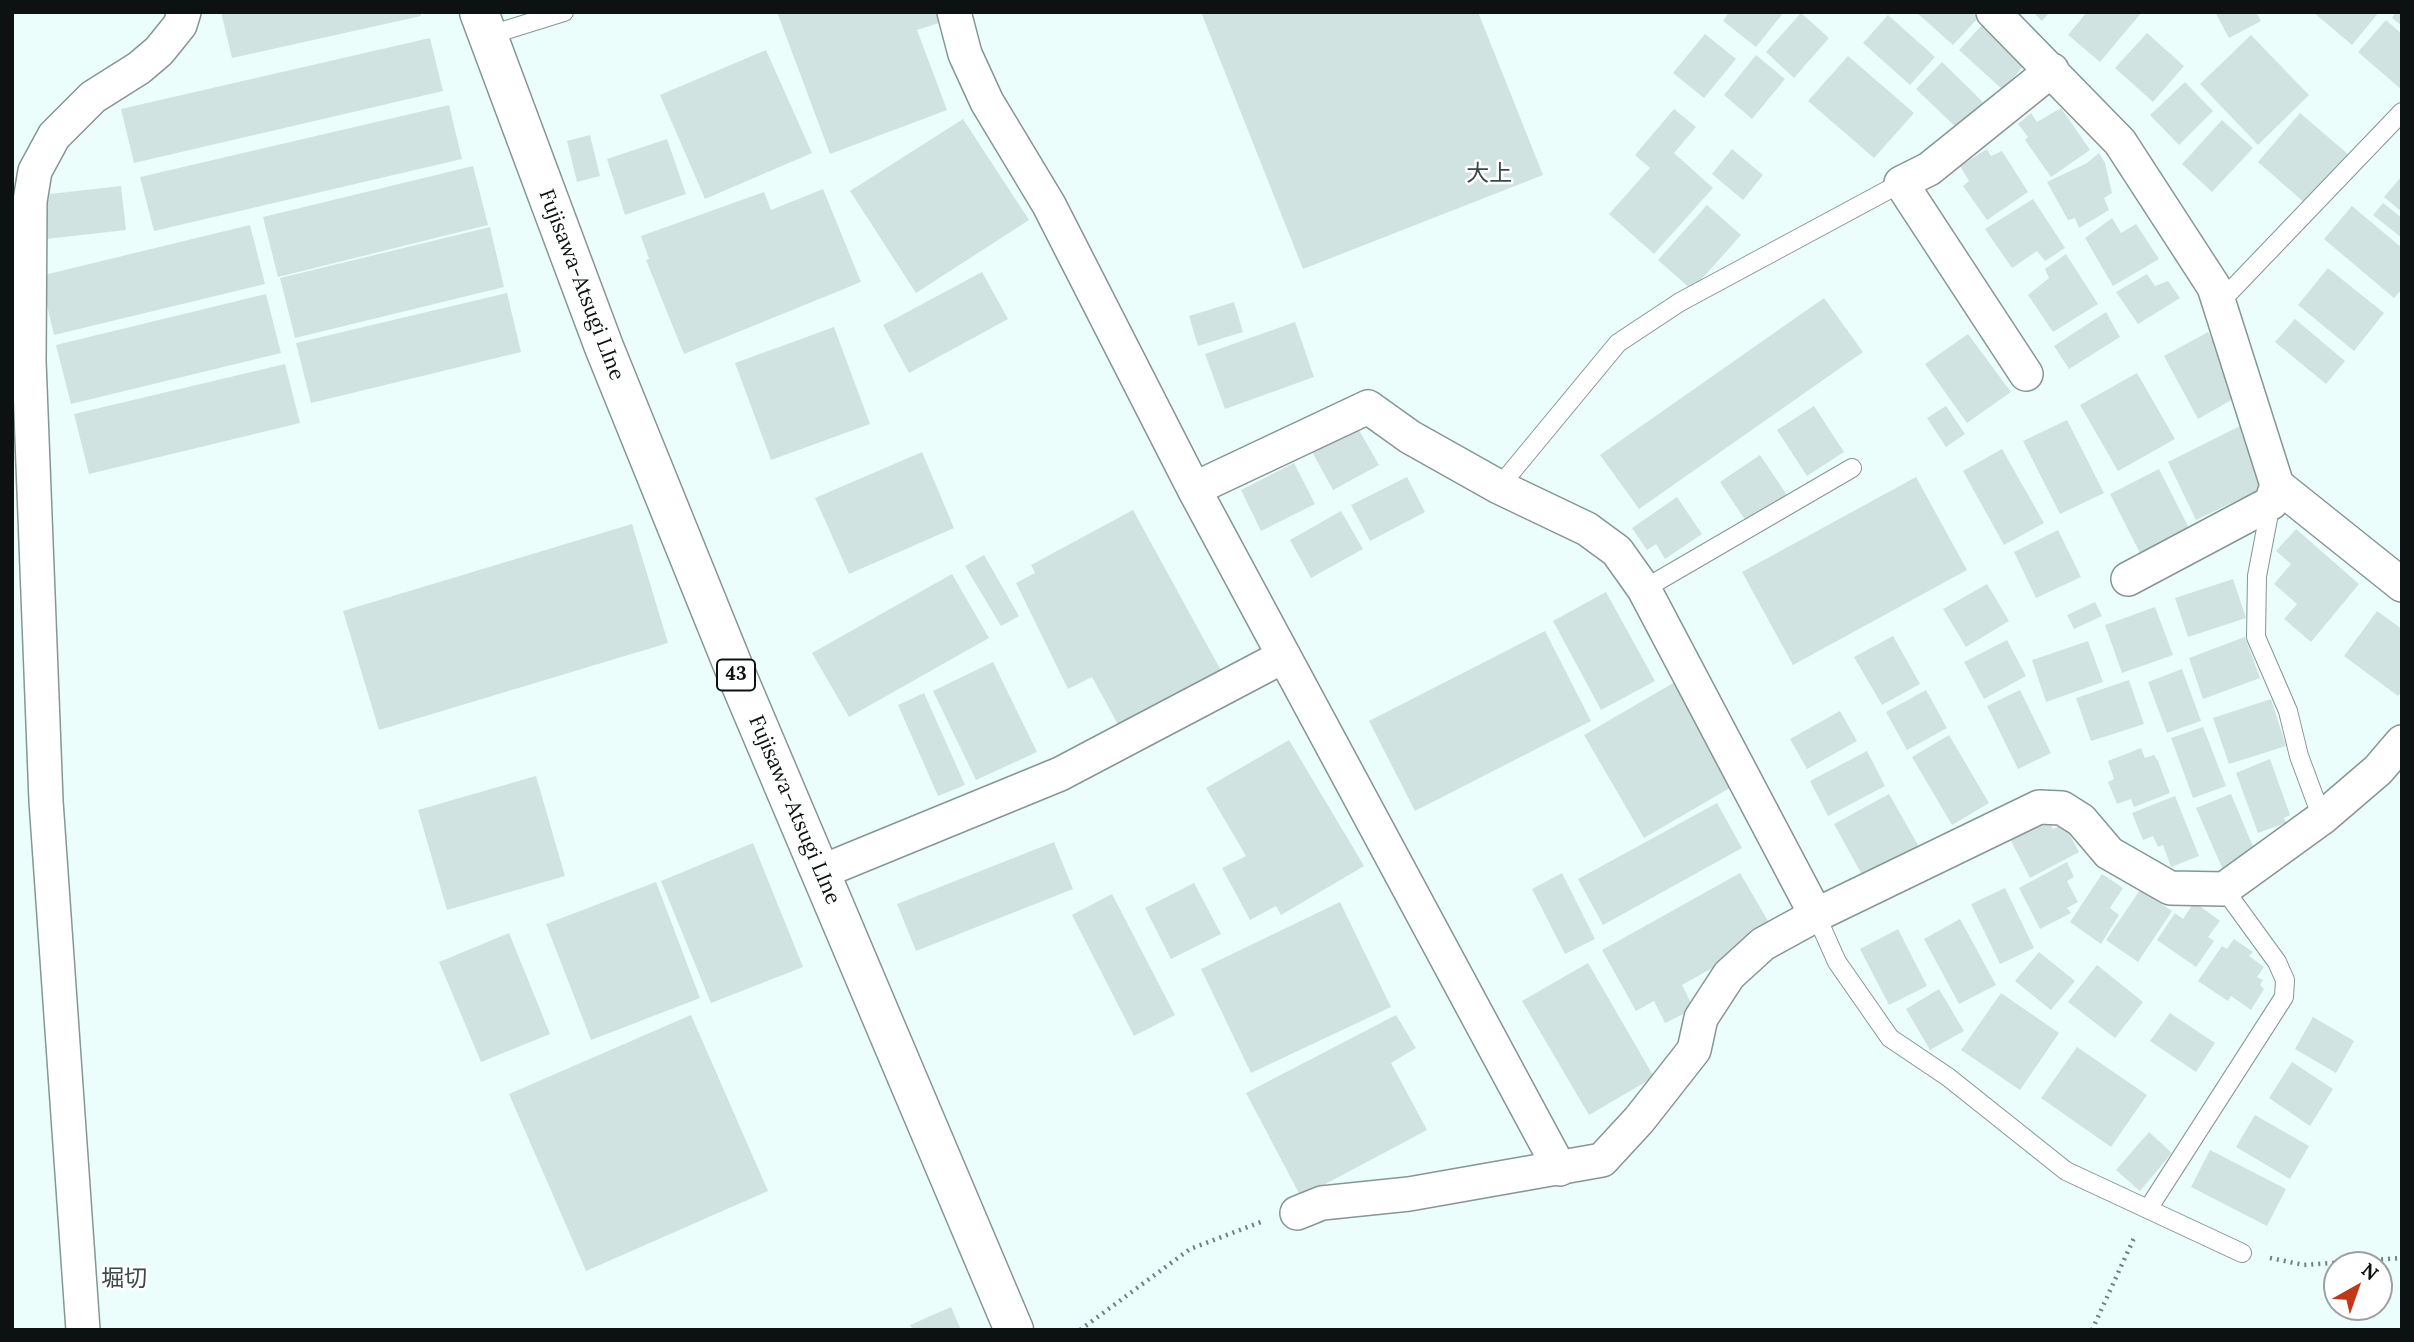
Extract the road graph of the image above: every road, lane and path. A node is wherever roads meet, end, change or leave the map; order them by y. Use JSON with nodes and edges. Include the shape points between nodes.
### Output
{"nodes":[{"id":1,"x":184,"y":12,"type":"edge"},
{"id":2,"x":565,"y":12,"type":"edge"},
{"id":3,"x":954,"y":12,"type":"edge"},
{"id":4,"x":1993,"y":12,"type":"edge"},
{"id":5,"x":483,"y":24,"type":"edge"},
{"id":6,"x":2052,"y":70,"type":"junction"},
{"id":7,"x":2402,"y":112,"type":"edge"},
{"id":8,"x":1901,"y":183,"type":"junction"},
{"id":9,"x":2221,"y":301,"type":"junction"},
{"id":10,"x":2026,"y":374,"type":"dead end"},
{"id":11,"x":1852,"y":468,"type":"dead end"},
{"id":12,"x":1499,"y":487,"type":"junction"},
{"id":13,"x":1194,"y":489,"type":"junction"},
{"id":14,"x":2274,"y":494,"type":"junction"},
{"id":15,"x":2127,"y":579,"type":"dead end"},
{"id":16,"x":2402,"y":585,"type":"edge"},
{"id":17,"x":1644,"y":589,"type":"junction"},
{"id":18,"x":1284,"y":656,"type":"junction"},
{"id":19,"x":2402,"y":742,"type":"edge"},
{"id":20,"x":2322,"y":818,"type":"junction"},
{"id":21,"x":821,"y":872,"type":"junction"},
{"id":22,"x":2224,"y":889,"type":"junction"},
{"id":23,"x":1816,"y":915,"type":"junction"},
{"id":24,"x":1560,"y":1169,"type":"junction"},
{"id":25,"x":2148,"y":1209,"type":"junction"},
{"id":26,"x":1297,"y":1213,"type":"joint"},
{"id":27,"x":2242,"y":1253,"type":"joint"},
{"id":28,"x":2402,"y":1258,"type":"edge"},
{"id":29,"x":83,"y":1330,"type":"edge"},
{"id":30,"x":1014,"y":1330,"type":"edge"},
{"id":31,"x":1080,"y":1330,"type":"edge"},
{"id":32,"x":2092,"y":1330,"type":"edge"}],
"edges":[{"from":1,"to":29,"type":"street","via":[[180,25],[159,51],[93,97],[54,136],[35,172],[30,201],[29,361],[46,801]]},
{"from":2,"to":5,"type":"lane"},
{"from":3,"to":13,"type":"street","via":[[965,54],[987,102],[1049,205]]},
{"from":4,"to":6,"type":"street"},
{"from":5,"to":21,"type":"main road","name":"Fujisawa-Atsugi LIne","number":"43","via":[[604,347]]},
{"from":6,"to":8,"type":"street","via":[[1929,169]]},
{"from":6,"to":9,"type":"street","via":[[2120,142]]},
{"from":7,"to":9,"type":"lane"},
{"from":8,"to":10,"type":"street"},
{"from":8,"to":12,"type":"lane","via":[[1679,302],[1618,343]]},
{"from":9,"to":14,"type":"street"},
{"from":11,"to":17,"type":"lane"},
{"from":12,"to":13,"type":"street","via":[[1410,437],[1368,407]]},
{"from":12,"to":17,"type":"street","via":[[1587,529],[1617,551]]},
{"from":13,"to":18,"type":"street"},
{"from":14,"to":15,"type":"street"},
{"from":14,"to":16,"type":"street"},
{"from":14,"to":20,"type":"lane","via":[[2257,576],[2256,637],[2288,711]]},
{"from":17,"to":23,"type":"street"},
{"from":18,"to":21,"type":"street","via":[[1060,774]]},
{"from":18,"to":24,"type":"street"},
{"from":19,"to":20,"type":"street","via":[[2378,770]]},
{"from":20,"to":22,"type":"street"},
{"from":21,"to":30,"type":"main road","name":"Fujisawa-Atsugi LIne","number":"43"},
{"from":22,"to":23,"type":"street","via":[[2170,888],[2109,853],[2081,820],[2062,808],[2039,807]]},
{"from":22,"to":25,"type":"lane","via":[[2277,962],[2285,981],[2284,997]]},
{"from":23,"to":24,"type":"street","via":[[1763,944],[1729,975],[1702,1018],[1694,1050],[1602,1160]]},
{"from":23,"to":25,"type":"lane","via":[[1837,962],[1890,1038],[1948,1077],[2066,1171]]},
{"from":24,"to":26,"type":"street","via":[[1321,1203]]},
{"from":25,"to":27,"type":"lane"},
{"from":25,"to":32,"type":"path"},
{"from":26,"to":31,"type":"path","via":[[1256,1223],[1190,1249]]},
{"from":27,"to":28,"type":"path","via":[[2304,1265]]}]}
